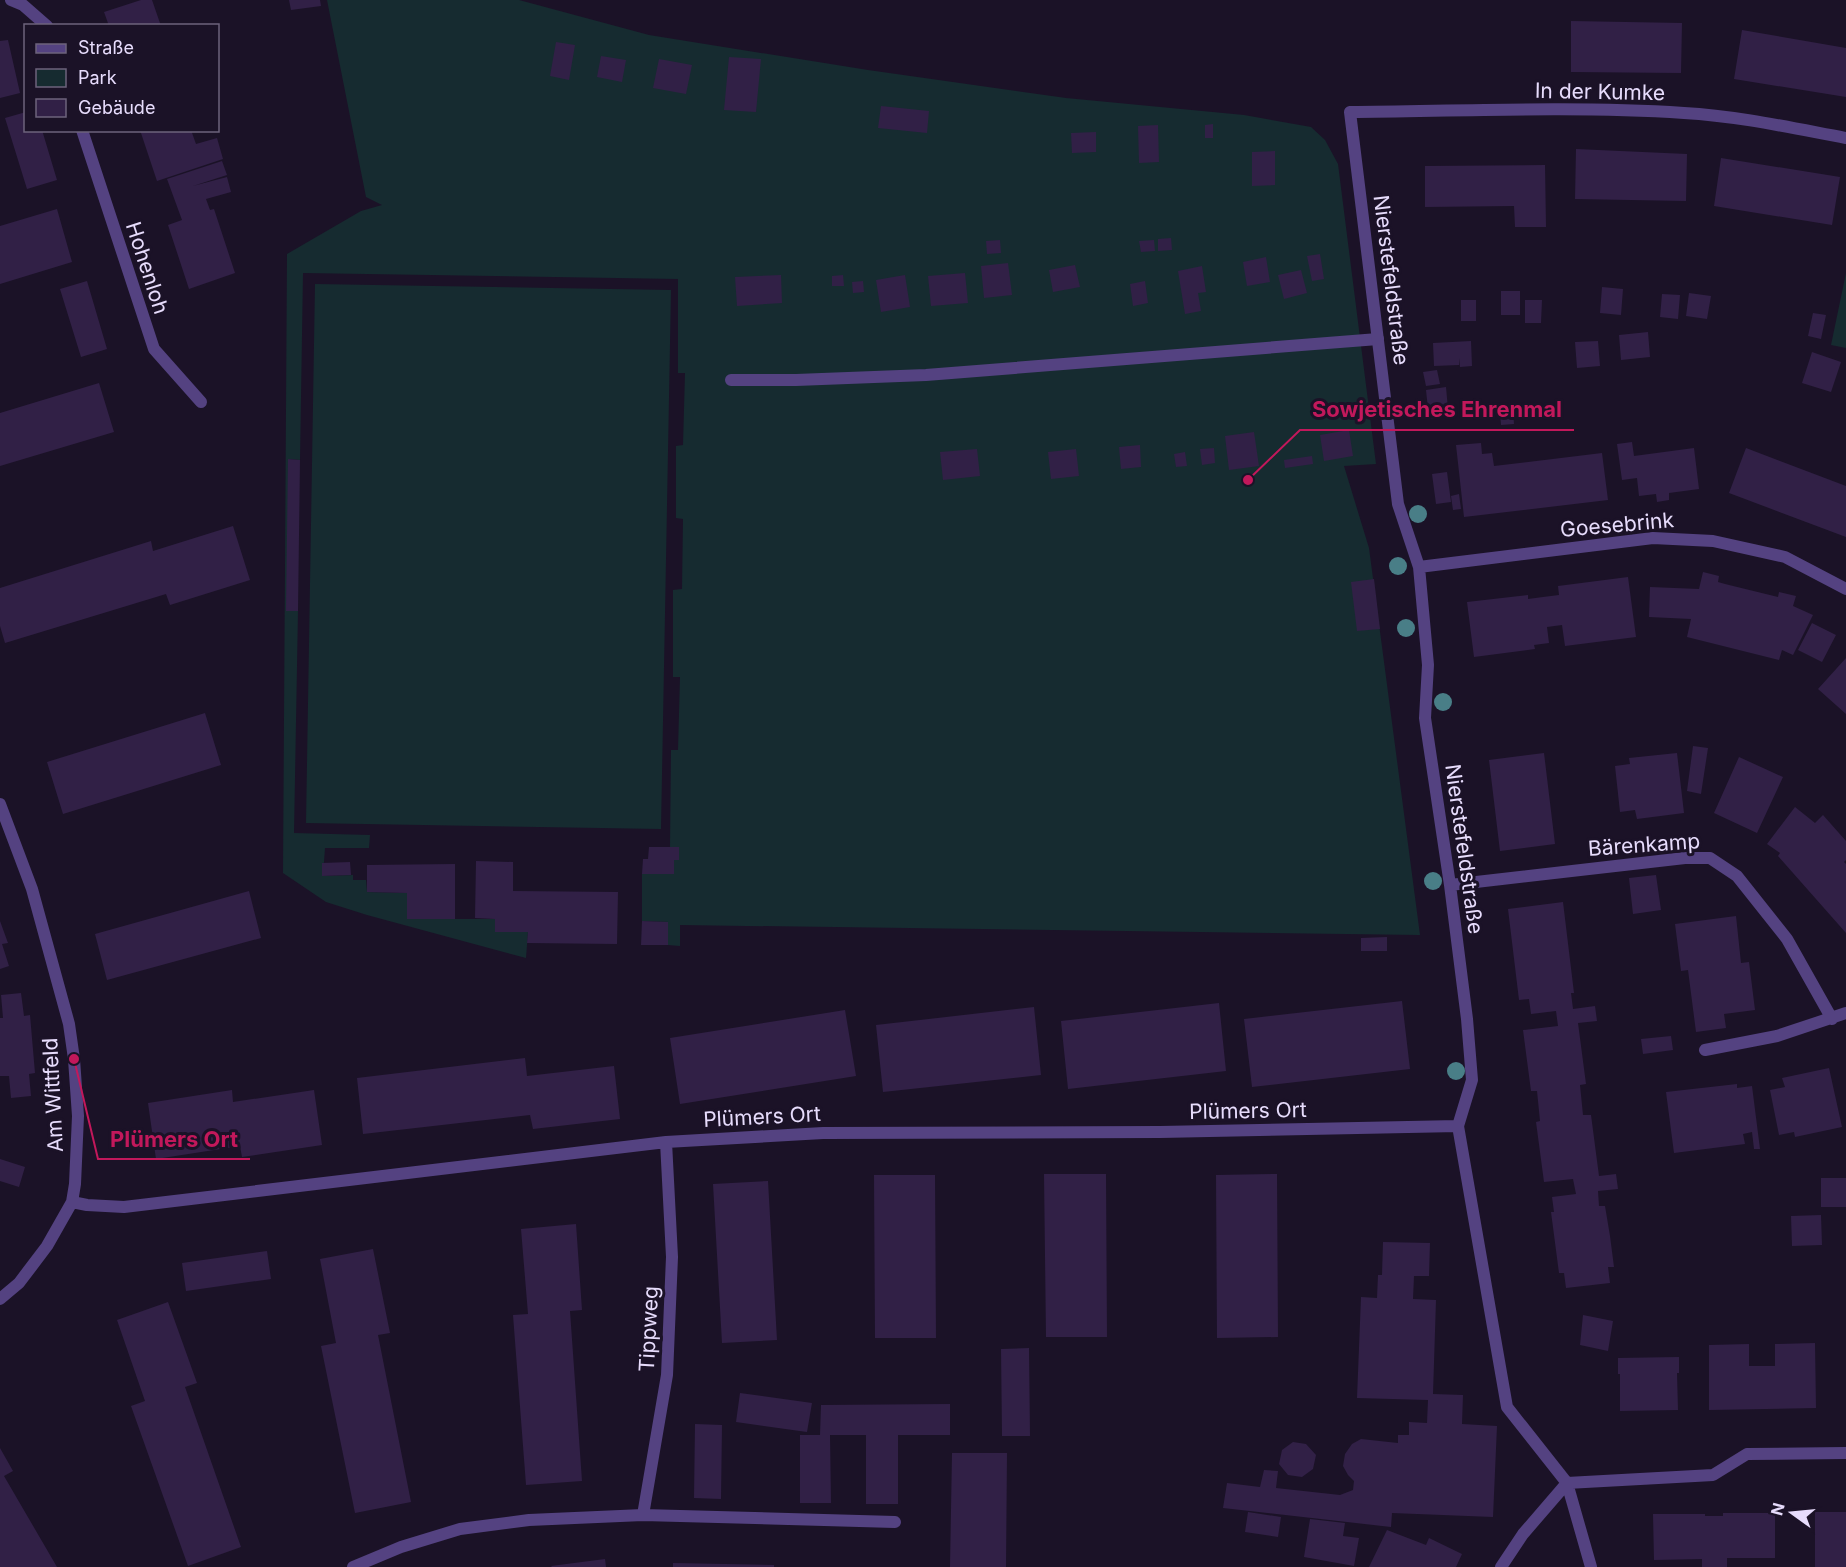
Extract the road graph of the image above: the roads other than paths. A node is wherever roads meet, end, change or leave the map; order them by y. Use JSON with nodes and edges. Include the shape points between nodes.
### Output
{"nodes":[{"id":1,"x":11,"y":0,"type":"edge"},
{"id":2,"x":45,"y":24,"type":"edge"},
{"id":3,"x":1350,"y":112,"type":"joint"},
{"id":4,"x":83,"y":132,"type":"edge"},
{"id":5,"x":1846,"y":138,"type":"edge"},
{"id":6,"x":1378,"y":339,"type":"junction"},
{"id":7,"x":731,"y":380,"type":"dead end"},
{"id":8,"x":201,"y":402,"type":"dead end"},
{"id":9,"x":1419,"y":567,"type":"junction"},
{"id":10,"x":1846,"y":589,"type":"edge"},
{"id":11,"x":0,"y":804,"type":"edge"},
{"id":12,"x":1450,"y":885,"type":"junction"},
{"id":13,"x":1846,"y":1013,"type":"edge"},
{"id":14,"x":1832,"y":1019,"type":"junction"},
{"id":15,"x":1705,"y":1050,"type":"dead end"},
{"id":16,"x":1458,"y":1125,"type":"junction"},
{"id":17,"x":666,"y":1142,"type":"junction"},
{"id":18,"x":72,"y":1202,"type":"junction"},
{"id":19,"x":0,"y":1299,"type":"edge"},
{"id":20,"x":1846,"y":1453,"type":"edge"},
{"id":21,"x":1567,"y":1483,"type":"junction"},
{"id":22,"x":643,"y":1515,"type":"junction"},
{"id":23,"x":895,"y":1522,"type":"dead end"},
{"id":24,"x":353,"y":1567,"type":"edge"},
{"id":25,"x":1502,"y":1567,"type":"edge"},
{"id":26,"x":1592,"y":1567,"type":"edge"}],
"edges":[{"from":1,"to":2,"type":"street"},
{"from":3,"to":5,"type":"street","name":"In der Kumke","via":[[1576,109],[1684,113],[1732,117]]},
{"from":3,"to":6,"type":"street","name":"Nierstefeldstraße"},
{"from":4,"to":8,"type":"street","name":"Hohenloh","via":[[154,349]]},
{"from":6,"to":7,"type":"street","via":[[926,375]]},
{"from":6,"to":9,"type":"street","name":"Nierstefeldstraße","via":[[1398,504]]},
{"from":9,"to":10,"type":"street","name":"Goesebrink","via":[[1653,538],[1713,541],[1785,557]]},
{"from":9,"to":12,"type":"street","name":"Nierstefeldstraße","via":[[1428,665],[1425,718]]},
{"from":11,"to":18,"type":"street","name":"Am Wittfeld","via":[[32,889],[72,1037],[78,1116]]},
{"from":12,"to":14,"type":"street","name":"Bärenkamp","via":[[1710,858],[1737,876],[1787,939]]},
{"from":12,"to":16,"type":"street","name":"Nierstefeldstraße","via":[[1472,1080]]},
{"from":13,"to":14,"type":"street"},
{"from":14,"to":15,"type":"street","via":[[1777,1036]]},
{"from":16,"to":17,"type":"street","name":"Plümers Ort","via":[[1160,1132],[823,1133]]},
{"from":16,"to":21,"type":"street","name":"Nierstefeldstraße","via":[[1507,1407]]},
{"from":17,"to":18,"type":"street","name":"Plümers Ort","via":[[124,1207]]},
{"from":17,"to":22,"type":"street","name":"Tippweg","via":[[672,1257],[667,1375]]},
{"from":18,"to":19,"type":"street","name":"Am Wittfeld","via":[[42,1254]]},
{"from":20,"to":21,"type":"street","via":[[1746,1454],[1713,1475]]},
{"from":21,"to":25,"type":"street","via":[[1523,1534]]},
{"from":21,"to":26,"type":"street","name":"Nierstefeldstraße"},
{"from":22,"to":23,"type":"street"},
{"from":22,"to":24,"type":"street","via":[[529,1520],[460,1529],[400,1547]]}]}
